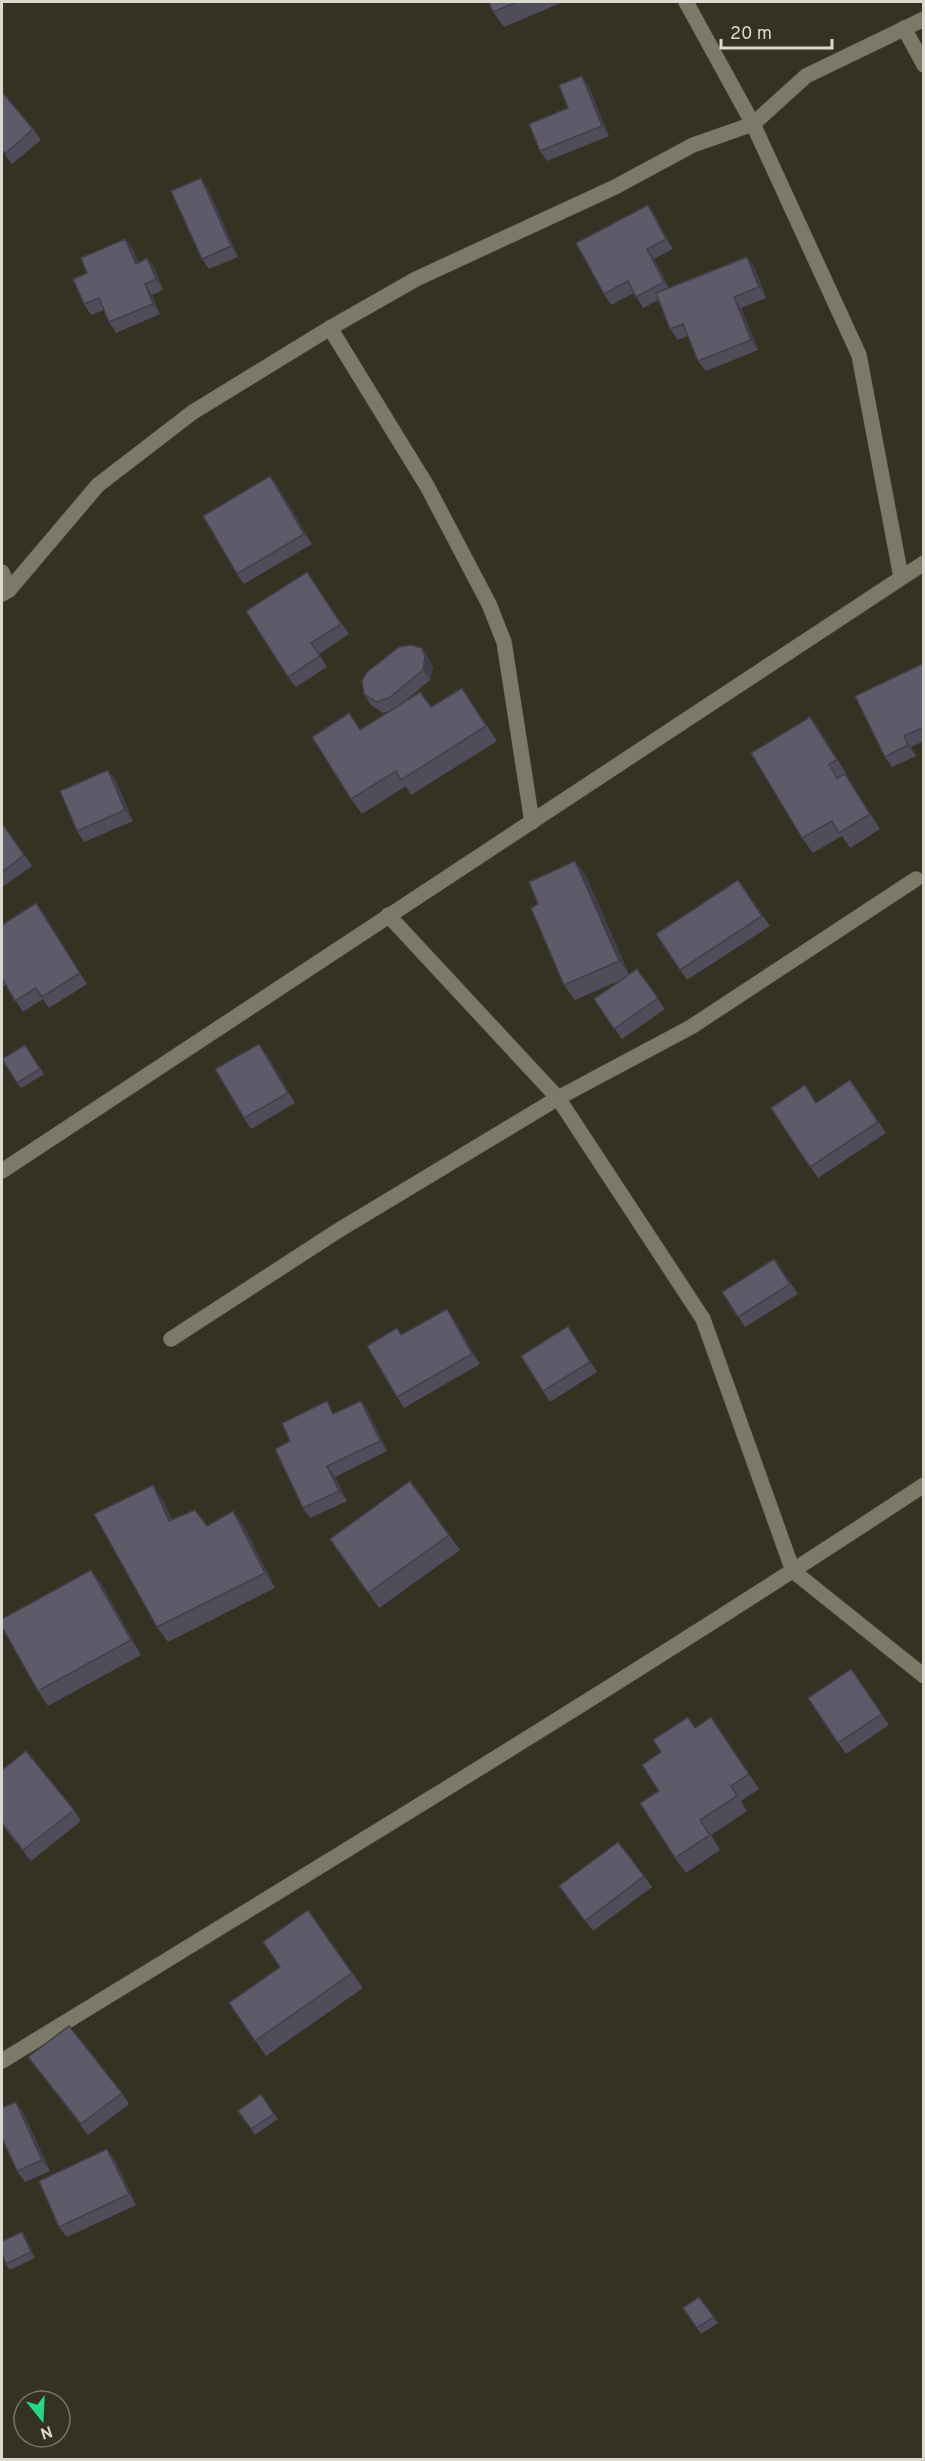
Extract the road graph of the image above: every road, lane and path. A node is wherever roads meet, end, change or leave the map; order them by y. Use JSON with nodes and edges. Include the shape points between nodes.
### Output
{"nodes":[{"id":1,"x":686,"y":2,"type":"edge"},
{"id":2,"x":924,"y":18,"type":"edge"},
{"id":3,"x":904,"y":28,"type":"junction"},
{"id":4,"x":924,"y":65,"type":"edge"},
{"id":5,"x":753,"y":124,"type":"junction"},
{"id":6,"x":330,"y":328,"type":"junction"},
{"id":7,"x":924,"y":563,"type":"edge"},
{"id":8,"x":2,"y":572,"type":"edge"},
{"id":9,"x":901,"y":577,"type":"junction"},
{"id":10,"x":5,"y":592,"type":"edge"},
{"id":11,"x":532,"y":822,"type":"junction"},
{"id":12,"x":916,"y":879,"type":"dead end"},
{"id":13,"x":388,"y":915,"type":"junction"},
{"id":14,"x":558,"y":1098,"type":"junction"},
{"id":15,"x":2,"y":1171,"type":"edge"},
{"id":16,"x":171,"y":1339,"type":"dead end"},
{"id":17,"x":924,"y":1485,"type":"edge"},
{"id":18,"x":793,"y":1571,"type":"junction"},
{"id":19,"x":924,"y":1676,"type":"edge"},
{"id":20,"x":2,"y":2061,"type":"edge"}],
"edges":[{"from":1,"to":5,"type":"street"},
{"from":2,"to":3,"type":"street"},
{"from":3,"to":4,"type":"street"},
{"from":3,"to":5,"type":"street","via":[[806,76]]},
{"from":5,"to":6,"type":"street","via":[[693,145],[615,187],[416,279]]},
{"from":5,"to":9,"type":"street","via":[[859,355]]},
{"from":6,"to":10,"type":"street","via":[[193,412],[98,485]]},
{"from":6,"to":11,"type":"street","via":[[428,486],[489,604],[504,642]]},
{"from":7,"to":9,"type":"street"},
{"from":8,"to":10,"type":"street"},
{"from":9,"to":11,"type":"street"},
{"from":11,"to":13,"type":"street"},
{"from":12,"to":14,"type":"street","via":[[691,1027]]},
{"from":13,"to":14,"type":"street"},
{"from":13,"to":15,"type":"street"},
{"from":14,"to":16,"type":"street","via":[[339,1230]]},
{"from":14,"to":18,"type":"street","via":[[703,1319]]},
{"from":17,"to":18,"type":"street"},
{"from":18,"to":19,"type":"street"},
{"from":18,"to":20,"type":"street"}]}
